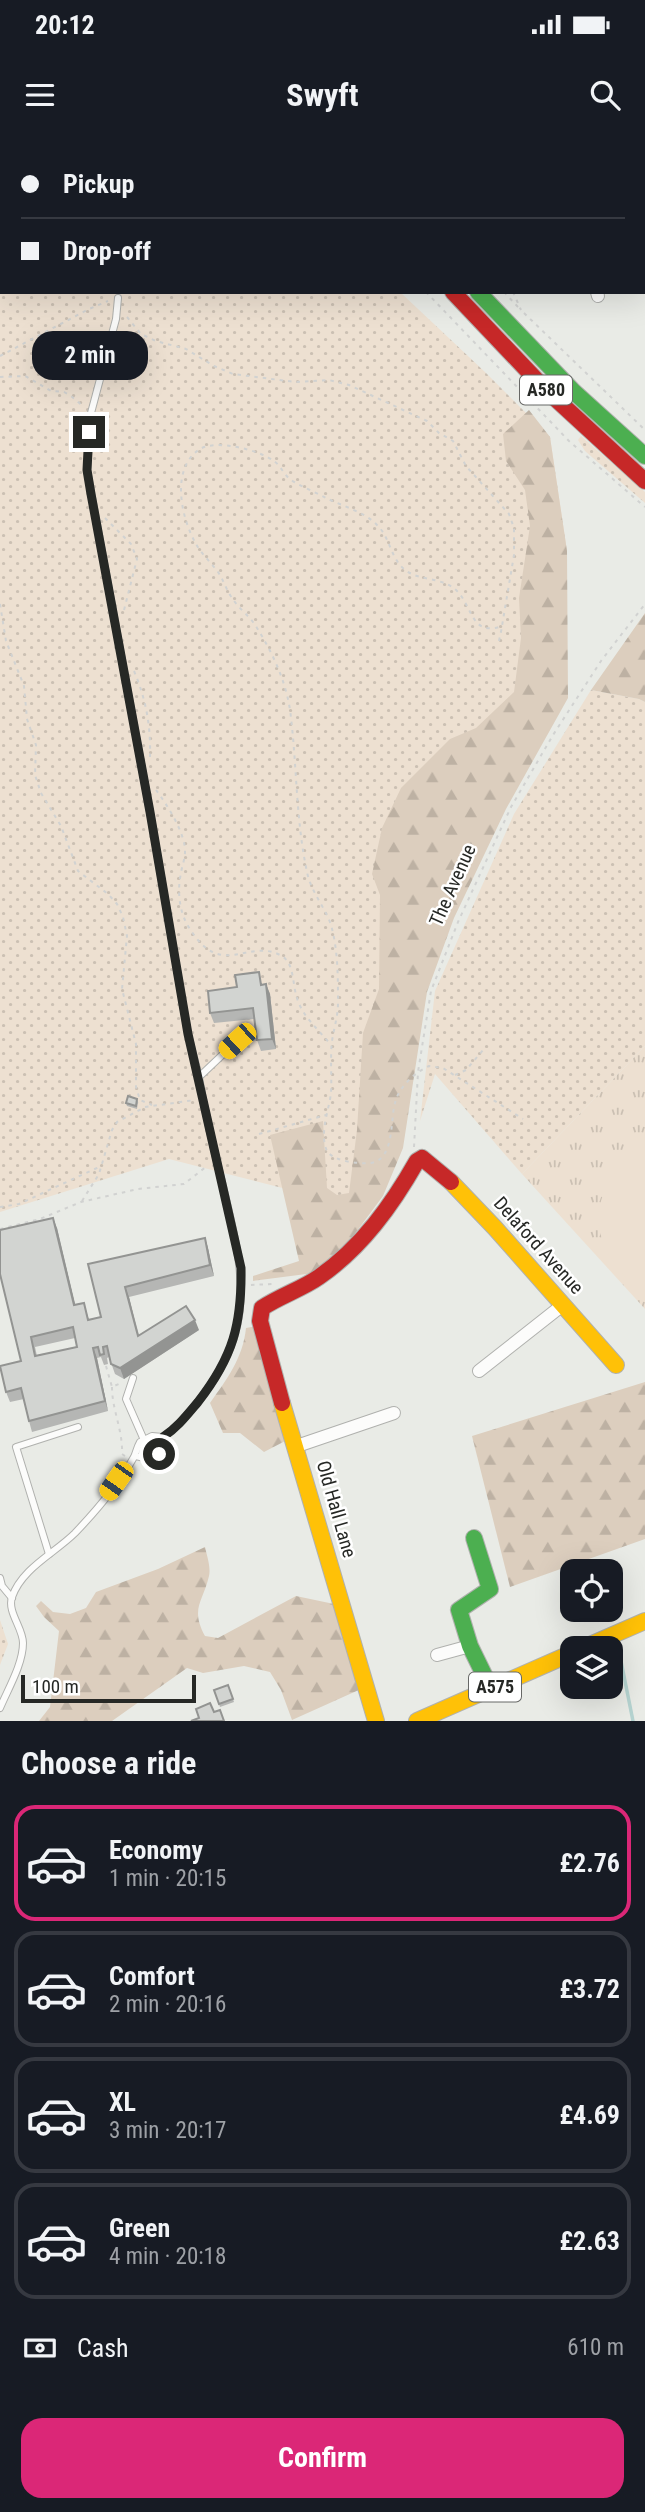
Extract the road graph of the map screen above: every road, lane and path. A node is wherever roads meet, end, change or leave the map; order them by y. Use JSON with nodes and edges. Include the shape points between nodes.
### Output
{"nodes":[{"id":1,"x":455,"y":294,"type":"edge"},
{"id":2,"x":480,"y":294,"type":"edge"},
{"id":3,"x":506,"y":294,"type":"edge"},
{"id":4,"x":514,"y":294,"type":"edge"},
{"id":5,"x":118,"y":298,"type":"junction"},
{"id":6,"x":521,"y":311,"type":"junction"},
{"id":7,"x":0,"y":356,"type":"edge"},
{"id":8,"x":0,"y":377,"type":"edge"},
{"id":9,"x":91,"y":413,"type":"junction"},
{"id":10,"x":645,"y":430,"type":"edge"},
{"id":11,"x":645,"y":456,"type":"edge"},
{"id":12,"x":645,"y":481,"type":"edge"},
{"id":13,"x":104,"y":517,"type":"dead end"},
{"id":14,"x":0,"y":604,"type":"edge"},
{"id":15,"x":645,"y":604,"type":"edge"},
{"id":16,"x":123,"y":615,"type":"dead end"},
{"id":17,"x":502,"y":625,"type":"junction"},
{"id":18,"x":499,"y":641,"type":"dead end"},
{"id":19,"x":133,"y":668,"type":"dead end"},
{"id":20,"x":150,"y":759,"type":"dead end"},
{"id":21,"x":153,"y":785,"type":"dead end"},
{"id":22,"x":237,"y":1041,"type":"dead end"},
{"id":23,"x":332,"y":1045,"type":"junction"},
{"id":24,"x":484,"y":1049,"type":"dead end"},
{"id":25,"x":418,"y":1072,"type":"junction"},
{"id":26,"x":454,"y":1076,"type":"junction"},
{"id":27,"x":199,"y":1077,"type":"junction"},
{"id":28,"x":203,"y":1099,"type":"junction"},
{"id":29,"x":152,"y":1105,"type":"junction"},
{"id":30,"x":328,"y":1114,"type":"junction"},
{"id":31,"x":523,"y":1119,"type":"dead end"},
{"id":32,"x":260,"y":1134,"type":"dead end"},
{"id":33,"x":417,"y":1158,"type":"junction"},
{"id":34,"x":216,"y":1160,"type":"junction"},
{"id":35,"x":101,"y":1165,"type":"junction"},
{"id":36,"x":82,"y":1202,"type":"junction"},
{"id":37,"x":0,"y":1207,"type":"edge"},
{"id":38,"x":0,"y":1229,"type":"edge"},
{"id":39,"x":564,"y":1304,"type":"junction"},
{"id":40,"x":106,"y":1365,"type":"edge"},
{"id":41,"x":616,"y":1365,"type":"dead end"},
{"id":42,"x":479,"y":1371,"type":"dead end"},
{"id":43,"x":132,"y":1380,"type":"joint"},
{"id":44,"x":112,"y":1387,"type":"junction"},
{"id":45,"x":394,"y":1413,"type":"dead end"},
{"id":46,"x":78,"y":1427,"type":"dead end"},
{"id":47,"x":163,"y":1437,"type":"junction"},
{"id":48,"x":144,"y":1440,"type":"junction"},
{"id":49,"x":297,"y":1446,"type":"junction"},
{"id":50,"x":133,"y":1459,"type":"junction"},
{"id":51,"x":474,"y":1538,"type":"dead end"},
{"id":52,"x":49,"y":1553,"type":"junction"},
{"id":53,"x":0,"y":1578,"type":"edge"},
{"id":54,"x":12,"y":1598,"type":"junction"},
{"id":55,"x":645,"y":1621,"type":"edge"},
{"id":56,"x":611,"y":1636,"type":"edge"},
{"id":57,"x":470,"y":1646,"type":"junction"},
{"id":58,"x":437,"y":1655,"type":"dead end"},
{"id":59,"x":560,"y":1658,"type":"edge"},
{"id":60,"x":491,"y":1689,"type":"junction"},
{"id":61,"x":0,"y":1709,"type":"edge"},
{"id":62,"x":376,"y":1721,"type":"edge"},
{"id":63,"x":417,"y":1721,"type":"edge"}],
"edges":[{"from":1,"to":12,"type":"main road","number":"A580","via":[[545,389]]},
{"from":2,"to":11,"type":"main road","number":"A580","via":[[574,392]]},
{"from":3,"to":6,"type":"path"},
{"from":4,"to":6,"type":"path"},
{"from":5,"to":7,"type":"path"},
{"from":5,"to":9,"type":"lane"},
{"from":5,"to":17,"type":"path","via":[[141,334],[186,349],[214,366],[251,377],[349,385],[427,421],[453,440],[466,466],[512,522],[514,555]]},
{"from":6,"to":10,"type":"path"},
{"from":8,"to":9,"type":"path","via":[[25,376],[51,391],[64,392]]},
{"from":9,"to":27,"type":"lane","via":[[87,450],[91,494]]},
{"from":13,"to":16,"type":"path","via":[[131,544],[137,559]]},
{"from":14,"to":29,"type":"path","via":[[8,650],[24,686],[41,793],[61,826],[78,871],[108,894],[123,917],[127,936],[122,989],[136,1044],[136,1092],[140,1100]]},
{"from":15,"to":25,"type":"path","name":"The Avenue","via":[[601,661],[511,807],[430,990]]},
{"from":17,"to":18,"type":"path"},
{"from":17,"to":23,"type":"path","via":[[481,626],[449,585],[401,567],[378,525],[289,479],[268,458],[213,444],[193,454],[185,466],[181,493],[193,538],[255,624],[284,684],[292,719],[295,789],[307,873],[330,925],[335,952],[338,1004]]},
{"from":19,"to":20,"type":"path","via":[[144,697]]},
{"from":21,"to":23,"type":"path","via":[[169,809],[186,851],[179,900],[188,926],[204,946],[219,954],[260,951],[286,958],[297,1000]]},
{"from":22,"to":27,"type":"lane"},
{"from":23,"to":30,"type":"path"},
{"from":24,"to":26,"type":"path","via":[[466,1070]]},
{"from":25,"to":26,"type":"path","via":[[436,1066]]},
{"from":25,"to":30,"type":"path","via":[[395,1099],[387,1151],[372,1164],[330,1154],[324,1138]]},
{"from":25,"to":33,"type":"path","name":"The Avenue"},
{"from":26,"to":31,"type":"path"},
{"from":27,"to":28,"type":"lane"},
{"from":28,"to":29,"type":"path"},
{"from":28,"to":34,"type":"lane"},
{"from":29,"to":35,"type":"path","via":[[117,1122]]},
{"from":30,"to":32,"type":"path"},
{"from":33,"to":39,"type":"main road","name":"Delaford Avenue","via":[[495,1228]]},
{"from":33,"to":49,"type":"main road","name":"Old Hall Lane","via":[[384,1214],[355,1248],[319,1277],[262,1308],[260,1321]]},
{"from":34,"to":36,"type":"path","via":[[184,1184]]},
{"from":34,"to":47,"type":"lane","via":[[240,1261],[236,1329],[216,1378]]},
{"from":35,"to":36,"type":"path"},
{"from":35,"to":37,"type":"path","via":[[19,1204]]},
{"from":36,"to":38,"type":"path"},
{"from":39,"to":41,"type":"main road","name":"Delaford Avenue"},
{"from":39,"to":42,"type":"street"},
{"from":40,"to":44,"type":"path"},
{"from":43,"to":44,"type":"path"},
{"from":43,"to":48,"type":"lane","via":[[126,1399]]},
{"from":44,"to":50,"type":"path","via":[[122,1454]]},
{"from":45,"to":49,"type":"street"},
{"from":46,"to":52,"type":"lane","via":[[16,1447]]},
{"from":47,"to":48,"type":"lane"},
{"from":47,"to":50,"type":"lane","via":[[159,1454]]},
{"from":48,"to":50,"type":"lane"},
{"from":49,"to":62,"type":"main road","name":"Old Hall Lane"},
{"from":50,"to":52,"type":"lane","via":[[74,1534]]},
{"from":51,"to":57,"type":"main road","via":[[490,1589],[459,1610]]},
{"from":52,"to":54,"type":"lane","via":[[23,1579]]},
{"from":53,"to":54,"type":"lane"},
{"from":54,"to":61,"type":"lane","via":[[23,1643]]},
{"from":55,"to":56,"type":"main road"},
{"from":57,"to":58,"type":"street"},
{"from":57,"to":60,"type":"main road"},
{"from":59,"to":60,"type":"main road","number":"A575"},
{"from":60,"to":63,"type":"main road","number":"A575"}]}
